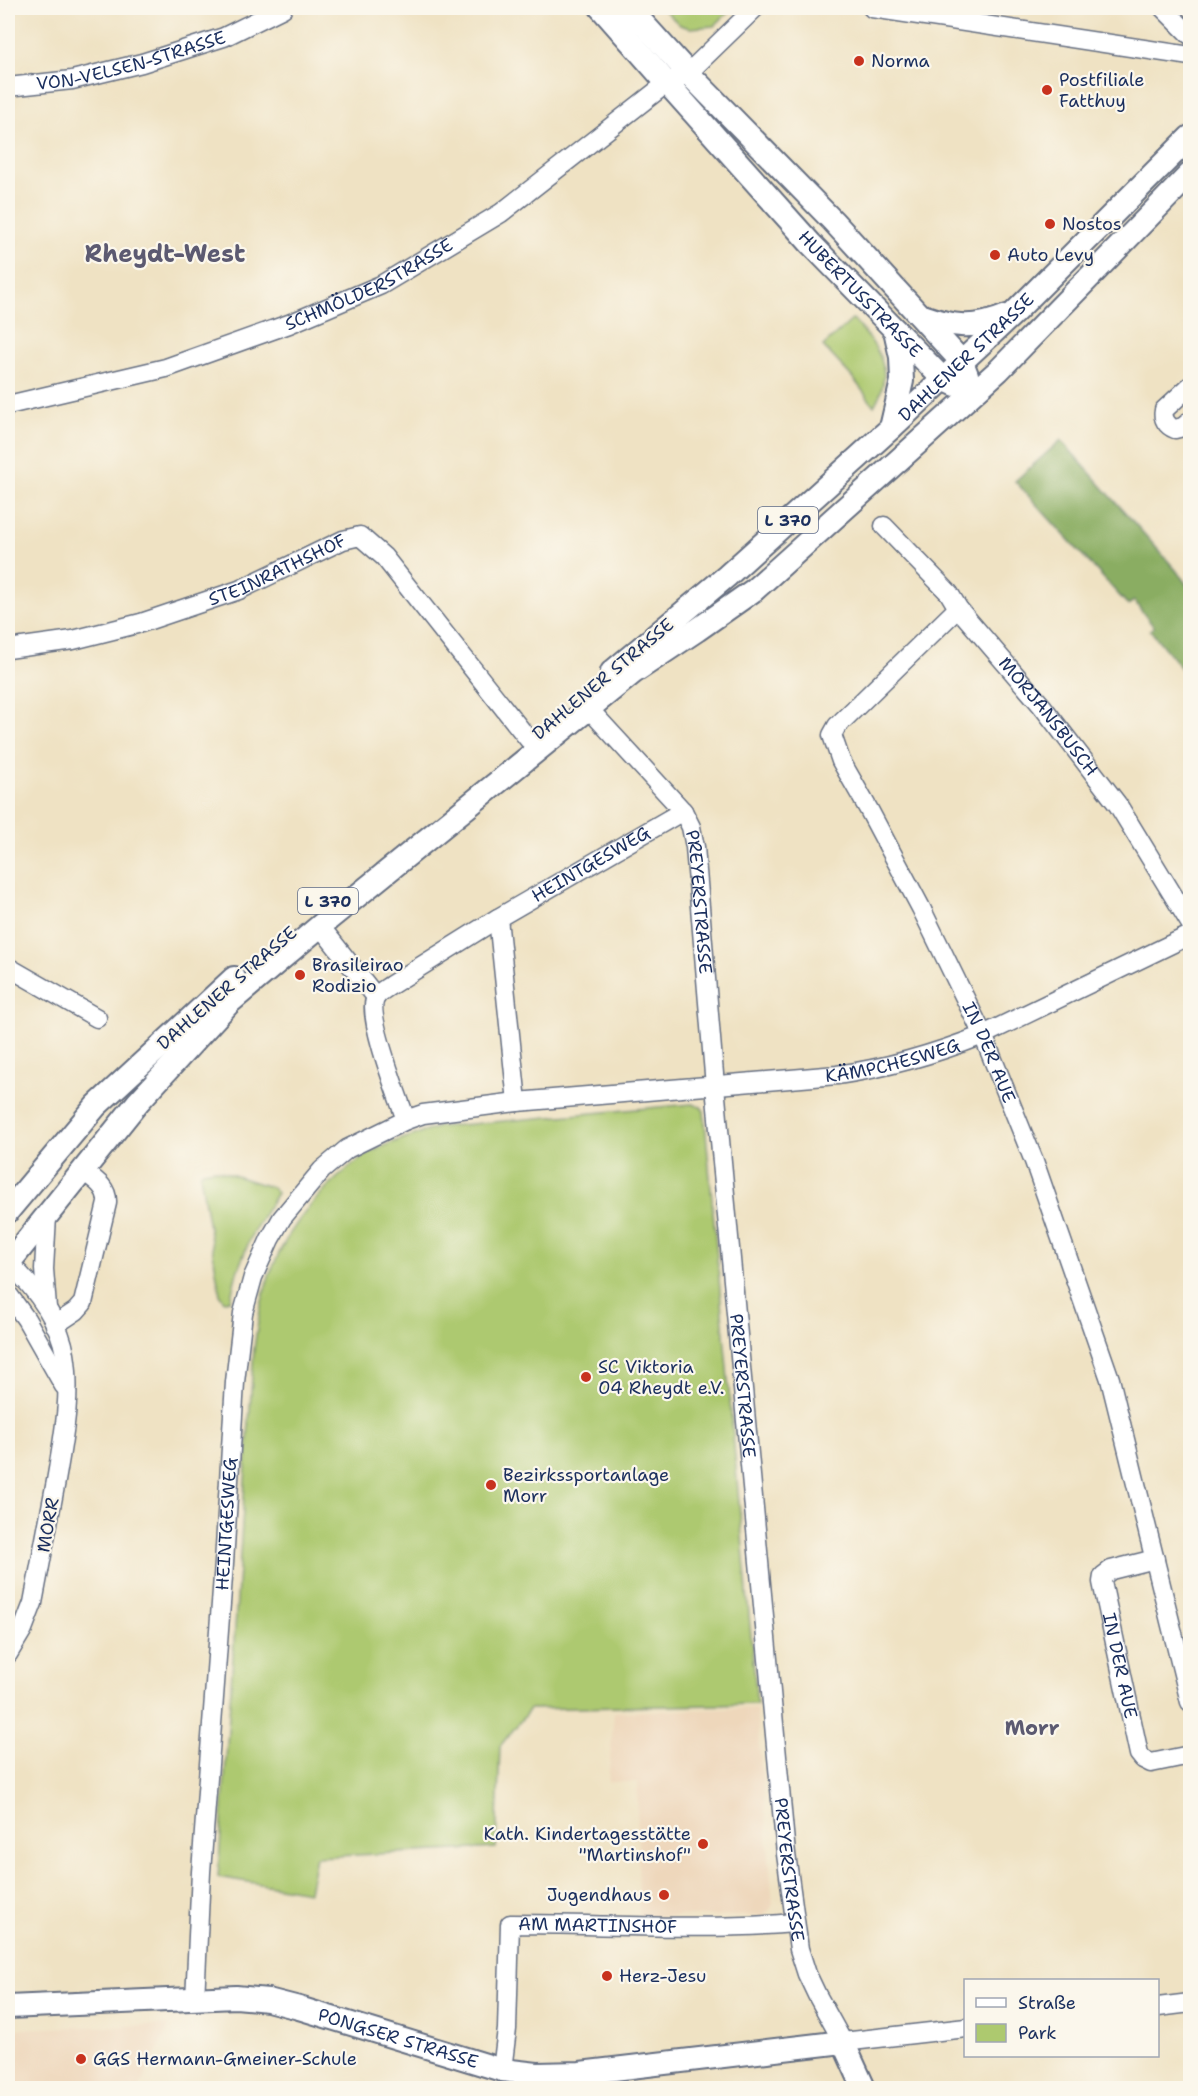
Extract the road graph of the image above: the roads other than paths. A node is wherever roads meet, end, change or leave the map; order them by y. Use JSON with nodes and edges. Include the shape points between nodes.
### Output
{"nodes":[{"id":1,"x":284,"y":8,"type":"edge"},
{"id":2,"x":601,"y":8,"type":"edge"},
{"id":3,"x":629,"y":8,"type":"edge"},
{"id":4,"x":755,"y":8,"type":"edge"},
{"id":5,"x":872,"y":8,"type":"edge"},
{"id":6,"x":1163,"y":8,"type":"edge"},
{"id":7,"x":1191,"y":35,"type":"edge"},
{"id":8,"x":1191,"y":56,"type":"edge"},
{"id":9,"x":688,"y":73,"type":"junction"},
{"id":10,"x":667,"y":83,"type":"junction"},
{"id":11,"x":8,"y":87,"type":"edge"},
{"id":12,"x":1191,"y":137,"type":"edge"},
{"id":13,"x":1191,"y":174,"type":"edge"},
{"id":14,"x":1014,"y":313,"type":"junction"},
{"id":15,"x":919,"y":314,"type":"junction"},
{"id":16,"x":896,"y":330,"type":"junction"},
{"id":17,"x":963,"y":362,"type":"junction"},
{"id":18,"x":943,"y":379,"type":"junction"},
{"id":19,"x":1191,"y":386,"type":"edge"},
{"id":20,"x":973,"y":394,"type":"junction"},
{"id":21,"x":8,"y":405,"type":"edge"},
{"id":22,"x":1191,"y":421,"type":"edge"},
{"id":23,"x":891,"y":428,"type":"junction"},
{"id":24,"x":884,"y":526,"type":"dead end"},
{"id":25,"x":957,"y":608,"type":"junction"},
{"id":26,"x":8,"y":649,"type":"edge"},
{"id":27,"x":589,"y":709,"type":"junction"},
{"id":28,"x":529,"y":740,"type":"junction"},
{"id":29,"x":683,"y":811,"type":"junction"},
{"id":30,"x":498,"y":918,"type":"junction"},
{"id":31,"x":1191,"y":923,"type":"edge"},
{"id":32,"x":320,"y":926,"type":"junction"},
{"id":33,"x":1191,"y":935,"type":"edge"},
{"id":34,"x":8,"y":967,"type":"edge"},
{"id":35,"x":376,"y":997,"type":"junction"},
{"id":36,"x":97,"y":1018,"type":"dead end"},
{"id":37,"x":983,"y":1035,"type":"junction"},
{"id":38,"x":715,"y":1086,"type":"junction"},
{"id":39,"x":517,"y":1101,"type":"junction"},
{"id":40,"x":406,"y":1120,"type":"junction"},
{"id":41,"x":83,"y":1171,"type":"junction"},
{"id":42,"x":30,"y":1183,"type":"junction"},
{"id":43,"x":8,"y":1191,"type":"edge"},
{"id":44,"x":8,"y":1211,"type":"edge"},
{"id":45,"x":47,"y":1216,"type":"junction"},
{"id":46,"x":8,"y":1263,"type":"edge"},
{"id":47,"x":8,"y":1294,"type":"edge"},
{"id":48,"x":47,"y":1308,"type":"junction"},
{"id":49,"x":55,"y":1325,"type":"junction"},
{"id":50,"x":67,"y":1390,"type":"junction"},
{"id":51,"x":1155,"y":1559,"type":"junction"},
{"id":52,"x":8,"y":1654,"type":"edge"},
{"id":53,"x":1191,"y":1702,"type":"edge"},
{"id":54,"x":1191,"y":1755,"type":"edge"},
{"id":55,"x":794,"y":1923,"type":"junction"},
{"id":56,"x":195,"y":2000,"type":"junction"},
{"id":57,"x":1191,"y":2003,"type":"edge"},
{"id":58,"x":8,"y":2007,"type":"edge"},
{"id":59,"x":1159,"y":2007,"type":"edge"},
{"id":60,"x":964,"y":2028,"type":"edge"},
{"id":61,"x":843,"y":2042,"type":"junction"},
{"id":62,"x":502,"y":2070,"type":"junction"},
{"id":63,"x":864,"y":2088,"type":"edge"}],
"edges":[{"from":1,"to":11,"type":"street","name":"VON-VELSEN-STRASSE","via":[[224,37],[142,63],[72,80]]},
{"from":2,"to":10,"type":"main road","name":"HUBERTUSSTRASSE"},
{"from":3,"to":9,"type":"main road","name":"HUBERTUSSTRASSE"},
{"from":4,"to":9,"type":"street","name":"SCHMÖLDERSTRASSE"},
{"from":5,"to":8,"type":"street"},
{"from":6,"to":7,"type":"street"},
{"from":9,"to":10,"type":"street","name":"SCHMÖLDERSTRASSE"},
{"from":9,"to":15,"type":"main road","name":"HUBERTUSSTRASSE"},
{"from":10,"to":16,"type":"main road","name":"HUBERTUSSTRASSE","via":[[812,244]]},
{"from":10,"to":21,"type":"street","name":"SCHMÖLDERSTRASSE","via":[[501,213],[381,285],[289,324],[166,368]]},
{"from":12,"to":14,"type":"main road","name":"DAHLENER STRASSE","number":"L 370"},
{"from":13,"to":20,"type":"main road","name":"DAHLENER STRASSE","number":"L 370"},
{"from":14,"to":15,"type":"main road","via":[[967,327],[944,324]]},
{"from":14,"to":17,"type":"main road","name":"DAHLENER STRASSE","number":"L 370"},
{"from":15,"to":17,"type":"main road","name":"HUBERTUSSTRASSE"},
{"from":16,"to":18,"type":"main road","name":"HUBERTUSSTRASSE"},
{"from":16,"to":23,"type":"main road","via":[[902,381]]},
{"from":17,"to":18,"type":"main road","name":"DAHLENER STRASSE","number":"L 370"},
{"from":17,"to":20,"type":"main road","name":"HUBERTUSSTRASSE"},
{"from":18,"to":20,"type":"main road","name":"HUBERTUSSTRASSE"},
{"from":18,"to":23,"type":"main road","name":"DAHLENER STRASSE","number":"L 370"},
{"from":19,"to":22,"type":"street","via":[[1163,414],[1167,424],[1175,429]]},
{"from":20,"to":27,"type":"main road","name":"DAHLENER STRASSE","number":"L 370","via":[[754,590],[634,672]]},
{"from":23,"to":28,"type":"main road","name":"DAHLENER STRASSE","number":"L 370","via":[[727,576]]},
{"from":24,"to":25,"type":"street","name":"MORJANSBUSCH","via":[[949,593]]},
{"from":25,"to":31,"type":"street","name":"MORJANSBUSCH","via":[[1042,706],[1118,805]]},
{"from":25,"to":37,"type":"street","name":"IN DER AUE","via":[[832,735],[841,761],[921,908]]},
{"from":26,"to":28,"type":"street","name":"STEINRATHSHOF","via":[[73,640],[141,623],[239,590],[343,540],[360,536],[384,557]]},
{"from":27,"to":29,"type":"street","name":"PREYERSTRASSE"},
{"from":27,"to":32,"type":"main road","name":"DAHLENER STRASSE","number":"L 370"},
{"from":28,"to":42,"type":"main road","name":"DAHLENER STRASSE","number":"L 370","via":[[243,970],[96,1106]]},
{"from":29,"to":30,"type":"street","name":"HEINTGESWEG"},
{"from":29,"to":38,"type":"street","name":"PREYERSTRASSE","via":[[695,847]]},
{"from":30,"to":35,"type":"street","name":"HEINTGESWEG"},
{"from":30,"to":39,"type":"street"},
{"from":32,"to":35,"type":"street"},
{"from":32,"to":41,"type":"main road","name":"DAHLENER STRASSE","number":"L 370","via":[[217,1016],[138,1102]]},
{"from":33,"to":37,"type":"street","name":"KÄMPCHESWEG"},
{"from":34,"to":36,"type":"street"},
{"from":35,"to":40,"type":"street","via":[[375,1022]]},
{"from":37,"to":38,"type":"street","name":"KÄMPCHESWEG","via":[[870,1071]]},
{"from":37,"to":51,"type":"street","name":"IN DER AUE","via":[[1034,1161],[1110,1379]]},
{"from":38,"to":39,"type":"street","name":"HEINTGESWEG"},
{"from":38,"to":55,"type":"street","name":"PREYERSTRASSE"},
{"from":39,"to":40,"type":"street","name":"HEINTGESWEG","via":[[442,1110]]},
{"from":40,"to":56,"type":"street","name":"HEINTGESWEG","via":[[347,1149],[300,1195],[270,1239],[243,1313],[235,1382]]},
{"from":41,"to":45,"type":"main road","name":"DAHLENER STRASSE","number":"L 370"},
{"from":41,"to":49,"type":"street","via":[[104,1188],[107,1203],[83,1303]]},
{"from":42,"to":43,"type":"main road"},
{"from":42,"to":44,"type":"main road","name":"DAHLENER STRASSE","number":"L 370"},
{"from":45,"to":46,"type":"main road","name":"DAHLENER STRASSE","number":"L 370"},
{"from":45,"to":48,"type":"street"},
{"from":46,"to":48,"type":"street","name":"MORR"},
{"from":47,"to":50,"type":"street"},
{"from":48,"to":49,"type":"street","name":"MORR"},
{"from":49,"to":50,"type":"street","name":"MORR","via":[[65,1353]]},
{"from":50,"to":52,"type":"street","name":"MORR","via":[[65,1426],[33,1603]]},
{"from":51,"to":53,"type":"street","name":"IN DER AUE"},
{"from":51,"to":54,"type":"street","name":"IN DER AUE","via":[[1111,1570],[1102,1582],[1139,1754],[1151,1763]]},
{"from":55,"to":61,"type":"street","name":"PREYERSTRASSE","via":[[807,1974]]},
{"from":55,"to":62,"type":"street","name":"AM MARTINSHOF","via":[[510,1924]]},
{"from":56,"to":58,"type":"main road","name":"PONGSER STRASSE"},
{"from":56,"to":62,"type":"main road","name":"PONGSER STRASSE","via":[[268,2000]]},
{"from":57,"to":59,"type":"street"},
{"from":60,"to":61,"type":"street","name":"PONGSER STRASSE"},
{"from":61,"to":62,"type":"main road","name":"PONGSER STRASSE","via":[[580,2073]]},
{"from":61,"to":63,"type":"main road","name":"PREYERSTRASSE"}]}
